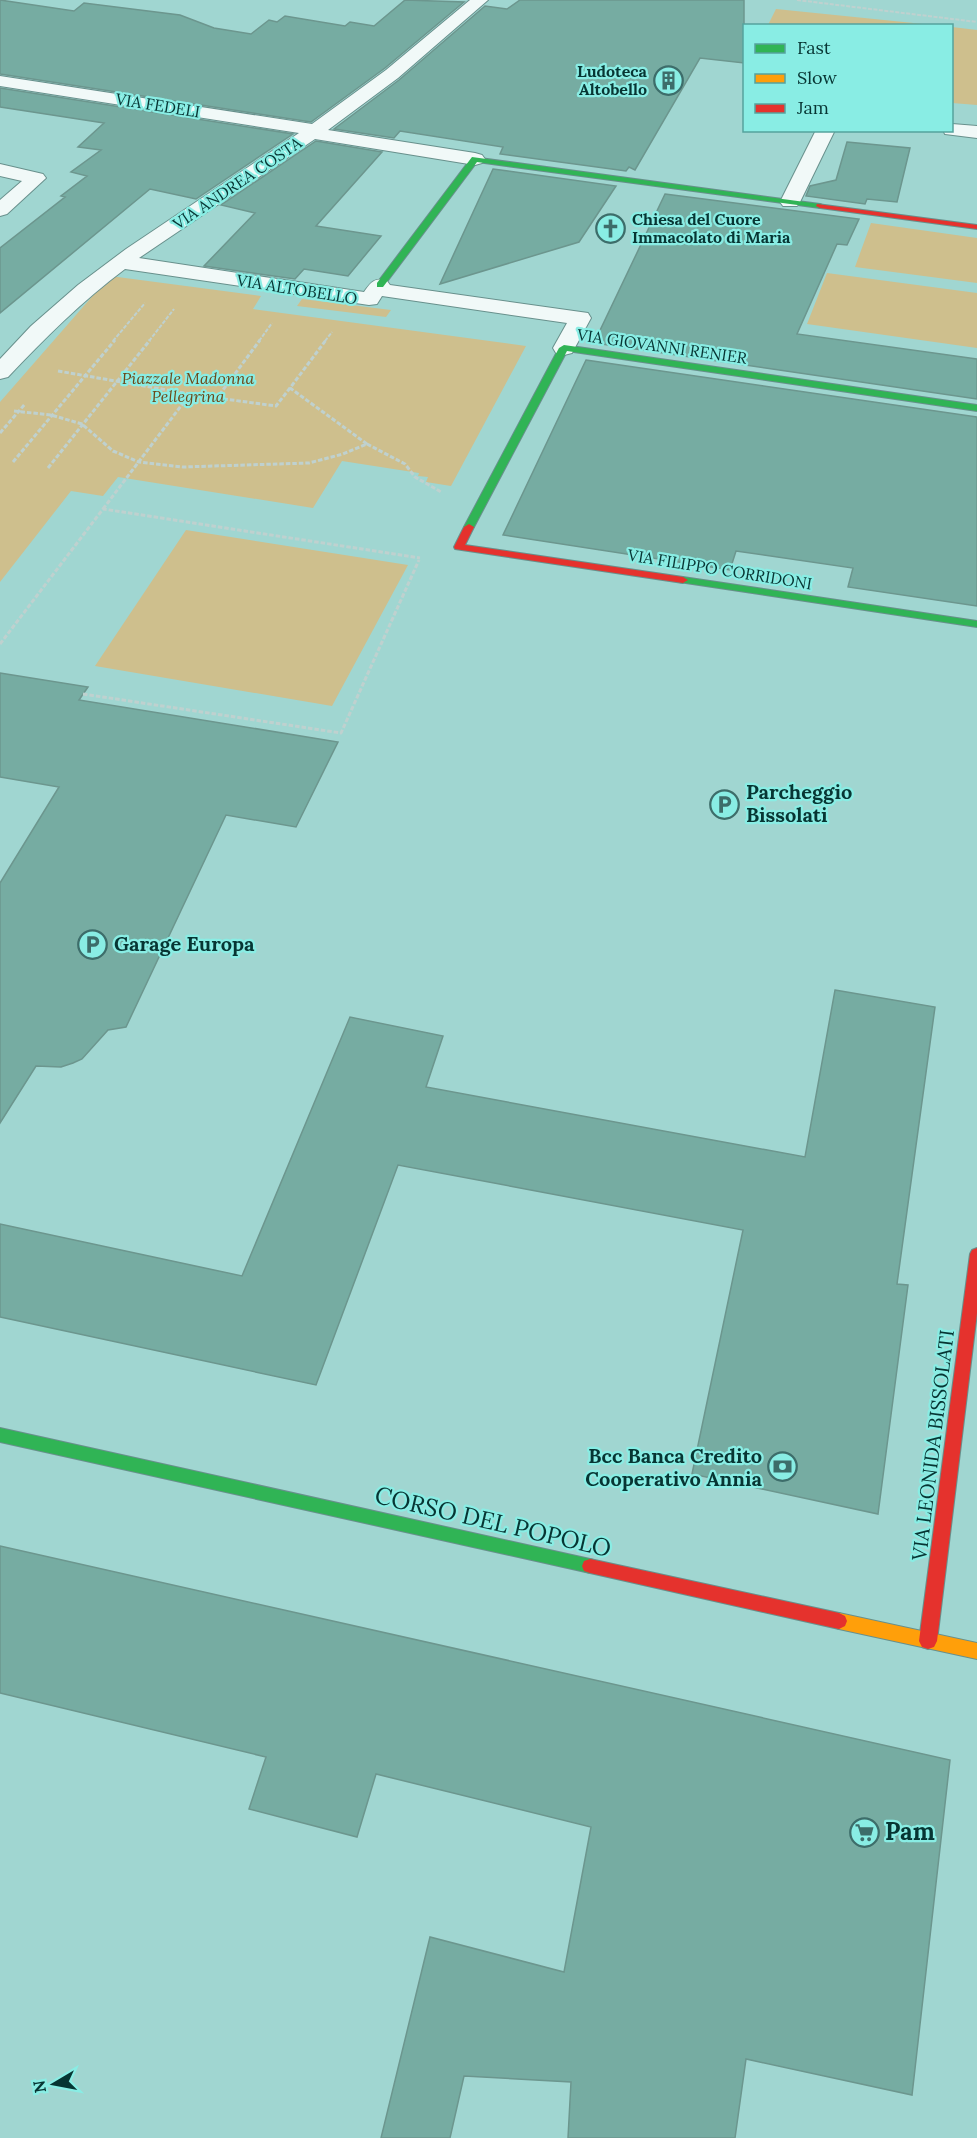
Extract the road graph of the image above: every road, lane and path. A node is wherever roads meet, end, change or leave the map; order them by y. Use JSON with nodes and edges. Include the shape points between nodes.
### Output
{"nodes":[{"id":1,"x":480,"y":0,"type":"edge"},
{"id":2,"x":797,"y":0,"type":"edge"},
{"id":3,"x":977,"y":22,"type":"edge"},
{"id":4,"x":0,"y":81,"type":"edge"},
{"id":5,"x":953,"y":129,"type":"edge"},
{"id":6,"x":316,"y":130,"type":"junction"},
{"id":7,"x":825,"y":132,"type":"edge"},
{"id":8,"x":977,"y":132,"type":"edge"},
{"id":9,"x":475,"y":159,"type":"junction"},
{"id":10,"x":0,"y":170,"type":"edge"},
{"id":11,"x":790,"y":202,"type":"junction"},
{"id":12,"x":0,"y":210,"type":"edge"},
{"id":13,"x":977,"y":227,"type":"edge"},
{"id":14,"x":121,"y":262,"type":"junction"},
{"id":15,"x":173,"y":270,"type":"junction"},
{"id":16,"x":203,"y":274,"type":"junction"},
{"id":17,"x":378,"y":287,"type":"junction"},
{"id":18,"x":298,"y":289,"type":"junction"},
{"id":19,"x":334,"y":329,"type":"dead end"},
{"id":20,"x":564,"y":348,"type":"junction"},
{"id":21,"x":54,"y":370,"type":"dead end"},
{"id":22,"x":0,"y":372,"type":"edge"},
{"id":23,"x":83,"y":376,"type":"junction"},
{"id":24,"x":116,"y":381,"type":"junction"},
{"id":25,"x":290,"y":388,"type":"junction"},
{"id":26,"x":190,"y":394,"type":"junction"},
{"id":27,"x":217,"y":398,"type":"junction"},
{"id":28,"x":977,"y":408,"type":"edge"},
{"id":29,"x":10,"y":410,"type":"dead end"},
{"id":30,"x":51,"y":415,"type":"junction"},
{"id":31,"x":82,"y":424,"type":"junction"},
{"id":32,"x":367,"y":444,"type":"junction"},
{"id":33,"x":13,"y":462,"type":"dead end"},
{"id":34,"x":139,"y":462,"type":"junction"},
{"id":35,"x":48,"y":468,"type":"dead end"},
{"id":36,"x":450,"y":497,"type":"dead end"},
{"id":37,"x":103,"y":509,"type":"junction"},
{"id":38,"x":459,"y":547,"type":"joint"},
{"id":39,"x":423,"y":551,"type":"dead end"},
{"id":40,"x":419,"y":560,"type":"junction"},
{"id":41,"x":977,"y":624,"type":"edge"},
{"id":42,"x":0,"y":644,"type":"edge"},
{"id":43,"x":83,"y":694,"type":"dead end"},
{"id":44,"x":977,"y":1254,"type":"edge"},
{"id":45,"x":0,"y":1435,"type":"edge"},
{"id":46,"x":928,"y":1641,"type":"junction"},
{"id":47,"x":977,"y":1652,"type":"edge"}],
"edges":[{"from":1,"to":6,"type":"street","name":"VIA ANDREA COSTA","via":[[401,67]]},
{"from":2,"to":3,"type":"path"},
{"from":4,"to":6,"type":"street","name":"VIA FEDELI"},
{"from":5,"to":8,"type":"street"},
{"from":6,"to":9,"type":"street","via":[[322,135]]},
{"from":6,"to":14,"type":"street","name":"VIA ANDREA COSTA"},
{"from":7,"to":11,"type":"street"},
{"from":9,"to":11,"type":"street"},
{"from":9,"to":17,"type":"street","name":"VIA ALTOBELLO"},
{"from":10,"to":12,"type":"street","via":[[36,178]]},
{"from":11,"to":13,"type":"street"},
{"from":14,"to":15,"type":"street","name":"VIA ALTOBELLO"},
{"from":14,"to":22,"type":"street","name":"VIA ANDREA COSTA","via":[[78,296]]},
{"from":15,"to":16,"type":"street","name":"VIA ALTOBELLO"},
{"from":15,"to":23,"type":"path"},
{"from":16,"to":18,"type":"street","name":"VIA ALTOBELLO"},
{"from":16,"to":24,"type":"path"},
{"from":17,"to":18,"type":"street","name":"VIA ALTOBELLO","via":[[369,300]]},
{"from":17,"to":20,"type":"street","via":[[580,318]]},
{"from":18,"to":27,"type":"path"},
{"from":19,"to":25,"type":"path"},
{"from":20,"to":28,"type":"street","name":"VIA GIOVANNI RENIER"},
{"from":20,"to":38,"type":"street","name":"VIA GIOVANNI RENIER"},
{"from":21,"to":23,"type":"path"},
{"from":23,"to":24,"type":"path"},
{"from":23,"to":30,"type":"path"},
{"from":24,"to":26,"type":"path"},
{"from":24,"to":31,"type":"path"},
{"from":25,"to":27,"type":"path","via":[[276,406]]},
{"from":25,"to":32,"type":"path"},
{"from":26,"to":27,"type":"path"},
{"from":26,"to":34,"type":"path"},
{"from":29,"to":30,"type":"path"},
{"from":30,"to":31,"type":"path"},
{"from":30,"to":33,"type":"path"},
{"from":31,"to":34,"type":"path","via":[[113,451]]},
{"from":31,"to":35,"type":"path"},
{"from":32,"to":34,"type":"path","via":[[323,460],[271,466],[201,468]]},
{"from":32,"to":36,"type":"path","via":[[405,464],[415,477]]},
{"from":34,"to":37,"type":"path"},
{"from":37,"to":40,"type":"path"},
{"from":37,"to":42,"type":"path"},
{"from":38,"to":41,"type":"street","name":"VIA FILIPPO CORRIDONI"},
{"from":39,"to":40,"type":"path"},
{"from":40,"to":43,"type":"path","via":[[341,733]]},
{"from":44,"to":46,"type":"street","name":"VIA LEONIDA BISSOLATI"},
{"from":45,"to":46,"type":"street","name":"CORSO DEL POPOLO"},
{"from":46,"to":47,"type":"street","name":"CORSO DEL POPOLO"}]}
